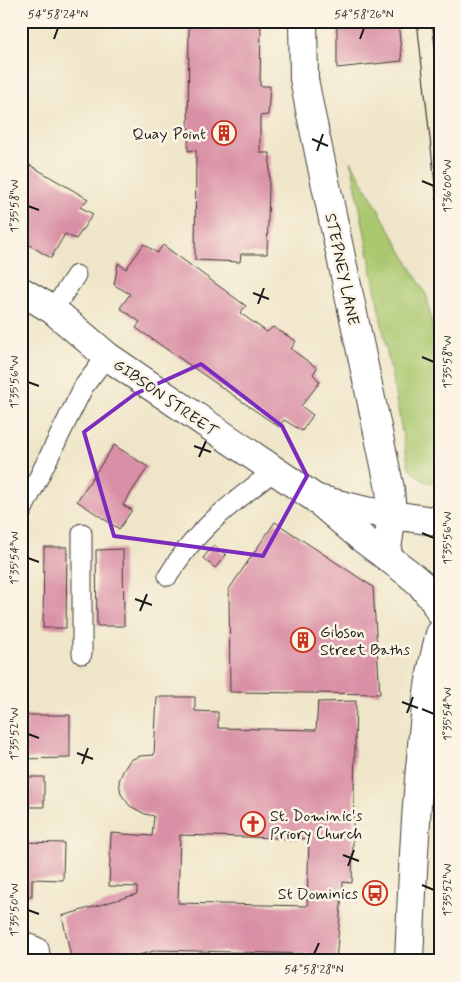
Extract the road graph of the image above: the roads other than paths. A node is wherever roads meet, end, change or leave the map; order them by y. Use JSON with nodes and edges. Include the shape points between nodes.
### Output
{"nodes":[{"id":1,"x":303,"y":21,"type":"edge"},
{"id":2,"x":76,"y":275,"type":"dead end"},
{"id":3,"x":21,"y":291,"type":"edge"},
{"id":4,"x":53,"y":310,"type":"junction"},
{"id":5,"x":107,"y":356,"type":"junction"},
{"id":6,"x":274,"y":472,"type":"junction"},
{"id":7,"x":315,"y":498,"type":"junction"},
{"id":8,"x":21,"y":513,"type":"edge"},
{"id":9,"x":392,"y":515,"type":"junction"},
{"id":10,"x":440,"y":522,"type":"edge"},
{"id":11,"x":82,"y":532,"type":"dead end"},
{"id":12,"x":386,"y":556,"type":"junction"},
{"id":13,"x":168,"y":576,"type":"dead end"},
{"id":14,"x":440,"y":612,"type":"edge"},
{"id":15,"x":440,"y":634,"type":"edge"},
{"id":16,"x":82,"y":654,"type":"dead end"},
{"id":17,"x":21,"y":945,"type":"edge"},
{"id":18,"x":36,"y":961,"type":"edge"},
{"id":19,"x":409,"y":961,"type":"edge"}],
"edges":[{"from":1,"to":9,"type":"main road","name":"STEPNEY LANE","via":[[304,79],[390,489]]},
{"from":2,"to":4,"type":"lane"},
{"from":3,"to":4,"type":"main road","name":"GIBSON STREET"},
{"from":4,"to":5,"type":"main road","name":"GIBSON STREET"},
{"from":5,"to":6,"type":"main road","name":"GIBSON STREET"},
{"from":5,"to":8,"type":"lane","via":[[84,386]]},
{"from":6,"to":7,"type":"main road","name":"GIBSON STREET"},
{"from":6,"to":13,"type":"lane","via":[[223,510],[180,555]]},
{"from":7,"to":9,"type":"main road","name":"GIBSON STREET"},
{"from":7,"to":12,"type":"main road","name":"GIBSON STREET"},
{"from":9,"to":10,"type":"main road","name":"GIBSON STREET"},
{"from":9,"to":12,"type":"main road","name":"STEPNEY LANE"},
{"from":11,"to":16,"type":"lane"},
{"from":12,"to":14,"type":"main road","name":"GIBSON STREET","via":[[420,583]]},
{"from":15,"to":19,"type":"main road","via":[[424,718]]},
{"from":17,"to":18,"type":"main road","via":[[35,951]]}]}
